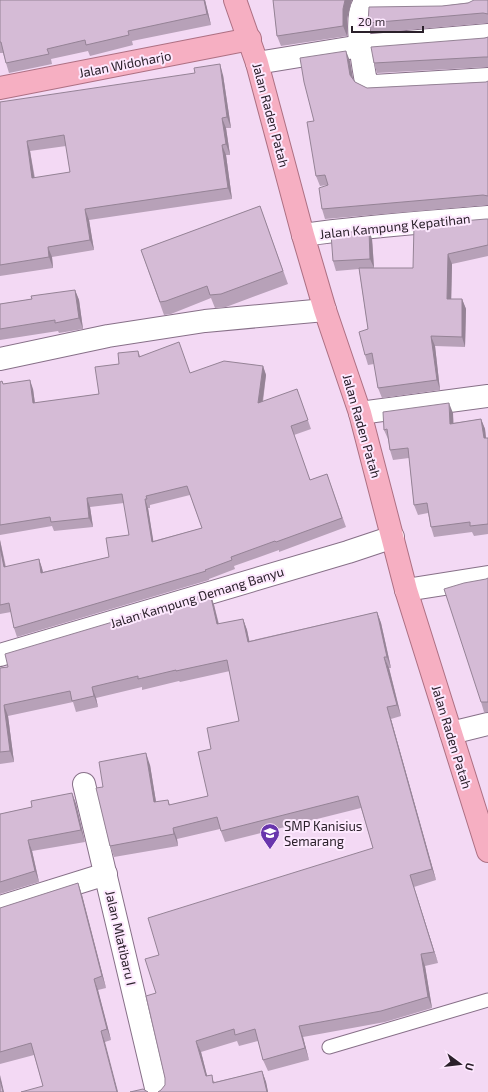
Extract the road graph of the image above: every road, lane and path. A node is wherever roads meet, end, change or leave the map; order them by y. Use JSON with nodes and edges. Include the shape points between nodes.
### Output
{"nodes":[{"id":1,"x":235,"y":0,"type":"edge"},
{"id":2,"x":470,"y":0,"type":"edge"},
{"id":3,"x":488,"y":35,"type":"edge"},
{"id":4,"x":250,"y":39,"type":"junction"},
{"id":5,"x":361,"y":46,"type":"junction"},
{"id":6,"x":257,"y":64,"type":"junction"},
{"id":7,"x":488,"y":79,"type":"edge"},
{"id":8,"x":0,"y":88,"type":"edge"},
{"id":9,"x":488,"y":217,"type":"edge"},
{"id":10,"x":303,"y":235,"type":"junction"},
{"id":11,"x":325,"y":310,"type":"junction"},
{"id":12,"x":0,"y":359,"type":"edge"},
{"id":13,"x":488,"y":396,"type":"edge"},
{"id":14,"x":360,"y":413,"type":"junction"},
{"id":15,"x":393,"y":537,"type":"junction"},
{"id":16,"x":488,"y":577,"type":"edge"},
{"id":17,"x":406,"y":590,"type":"junction"},
{"id":18,"x":0,"y":655,"type":"edge"},
{"id":19,"x":488,"y":724,"type":"edge"},
{"id":20,"x":451,"y":733,"type":"junction"},
{"id":21,"x":84,"y":784,"type":"dead end"},
{"id":22,"x":488,"y":851,"type":"edge"},
{"id":23,"x":106,"y":874,"type":"junction"},
{"id":24,"x":0,"y":907,"type":"edge"},
{"id":25,"x":488,"y":1000,"type":"edge"},
{"id":26,"x":329,"y":1047,"type":"dead end"},
{"id":27,"x":157,"y":1092,"type":"edge"}],
"edges":[{"from":1,"to":4,"type":"highway","name":"Jalan Raden Patah"},
{"from":2,"to":5,"type":"street","via":[[362,5],[359,14]]},
{"from":3,"to":5,"type":"street"},
{"from":4,"to":6,"type":"highway","name":"Jalan Raden Patah"},
{"from":4,"to":8,"type":"highway","name":"Jalan Widoharjo"},
{"from":5,"to":6,"type":"street"},
{"from":5,"to":7,"type":"street","via":[[366,82],[370,85]]},
{"from":6,"to":10,"type":"highway","name":"Jalan Raden Patah"},
{"from":9,"to":10,"type":"street","name":"Jalan Kampung Kepatihan"},
{"from":10,"to":11,"type":"highway","name":"Jalan Raden Patah"},
{"from":11,"to":12,"type":"street","via":[[197,322],[108,336]]},
{"from":11,"to":14,"type":"highway","name":"Jalan Raden Patah"},
{"from":13,"to":14,"type":"street"},
{"from":14,"to":15,"type":"highway","name":"Jalan Raden Patah"},
{"from":15,"to":17,"type":"highway","name":"Jalan Raden Patah"},
{"from":15,"to":18,"type":"street","name":"Jalan Kampung Demang Banyu"},
{"from":16,"to":17,"type":"street"},
{"from":17,"to":20,"type":"highway","name":"Jalan Raden Patah"},
{"from":19,"to":20,"type":"street"},
{"from":20,"to":22,"type":"highway","name":"Jalan Raden Patah"},
{"from":21,"to":23,"type":"street","name":"Jalan Mlatibaru I"},
{"from":23,"to":24,"type":"street"},
{"from":23,"to":27,"type":"street","name":"Jalan Mlatibaru I"},
{"from":25,"to":26,"type":"lane"}]}
